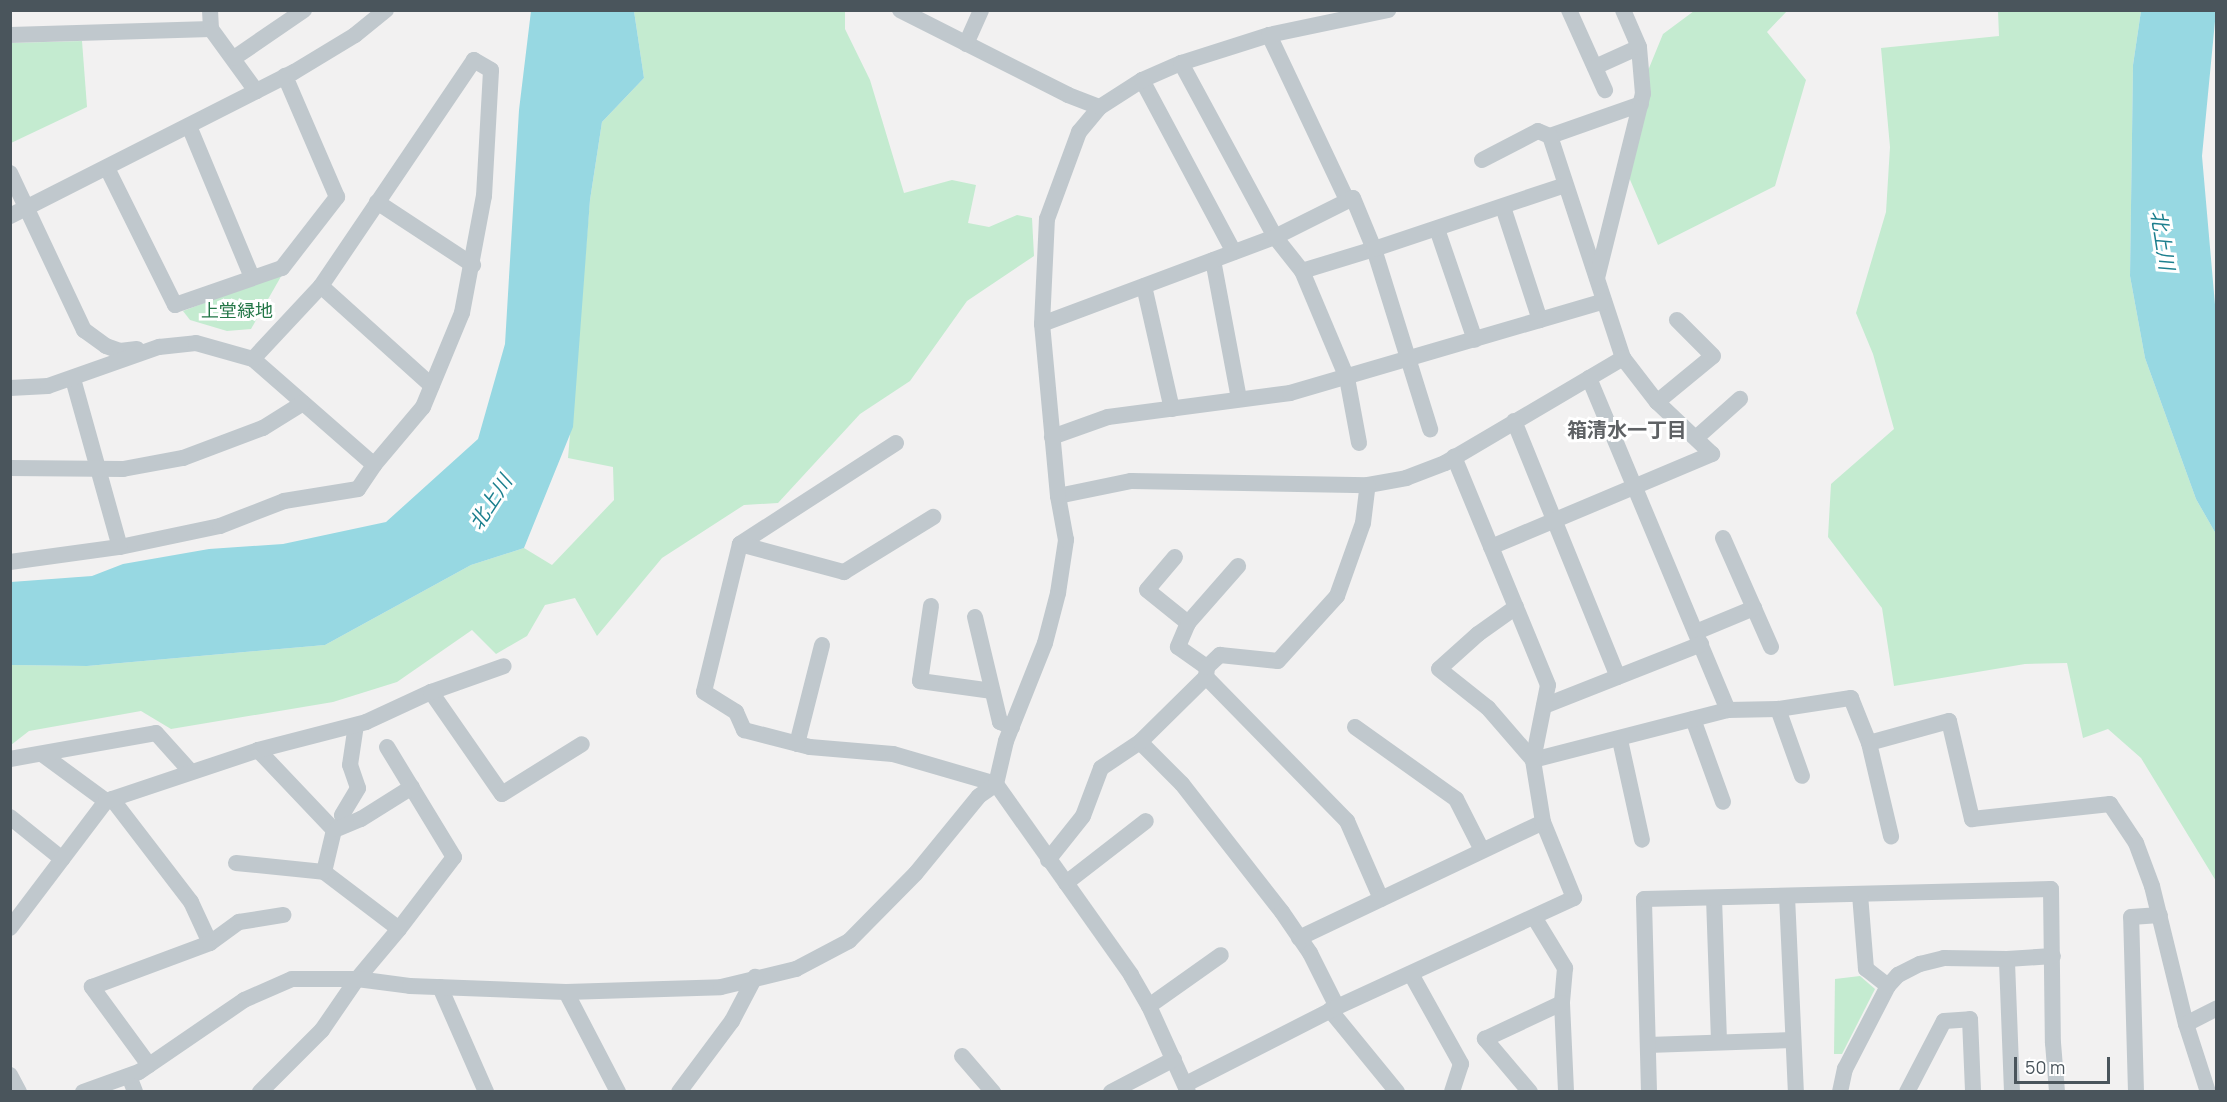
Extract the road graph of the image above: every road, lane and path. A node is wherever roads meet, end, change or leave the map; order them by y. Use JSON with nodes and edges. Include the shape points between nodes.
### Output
{"nodes":[{"id":1,"x":210,"y":10,"type":"edge"},
{"id":2,"x":304,"y":10,"type":"edge"},
{"id":3,"x":386,"y":10,"type":"edge"},
{"id":4,"x":900,"y":10,"type":"edge"},
{"id":5,"x":981,"y":10,"type":"edge"},
{"id":6,"x":1388,"y":10,"type":"edge"},
{"id":7,"x":1569,"y":10,"type":"edge"},
{"id":8,"x":1623,"y":10,"type":"edge"},
{"id":9,"x":211,"y":29,"type":"junction"},
{"id":10,"x":10,"y":35,"type":"edge"},
{"id":11,"x":1269,"y":36,"type":"junction"},
{"id":12,"x":966,"y":44,"type":"junction"},
{"id":13,"x":1639,"y":47,"type":"junction"},
{"id":14,"x":234,"y":58,"type":"junction"},
{"id":15,"x":1181,"y":63,"type":"junction"},
{"id":16,"x":1595,"y":68,"type":"junction"},
{"id":17,"x":285,"y":76,"type":"junction"},
{"id":18,"x":1142,"y":80,"type":"junction"},
{"id":19,"x":1605,"y":90,"type":"dead end"},
{"id":20,"x":256,"y":91,"type":"junction"},
{"id":21,"x":1641,"y":104,"type":"junction"},
{"id":22,"x":1100,"y":106,"type":"junction"},
{"id":23,"x":189,"y":126,"type":"junction"},
{"id":24,"x":1550,"y":136,"type":"junction"},
{"id":25,"x":1482,"y":160,"type":"dead end"},
{"id":26,"x":106,"y":168,"type":"junction"},
{"id":27,"x":10,"y":173,"type":"edge"},
{"id":28,"x":1565,"y":185,"type":"junction"},
{"id":29,"x":1347,"y":201,"type":"junction"},
{"id":30,"x":377,"y":202,"type":"junction"},
{"id":31,"x":26,"y":207,"type":"junction"},
{"id":32,"x":1503,"y":207,"type":"junction"},
{"id":33,"x":10,"y":216,"type":"edge"},
{"id":34,"x":1437,"y":229,"type":"junction"},
{"id":35,"x":1275,"y":237,"type":"junction"},
{"id":36,"x":1374,"y":249,"type":"junction"},
{"id":37,"x":1234,"y":252,"type":"junction"},
{"id":38,"x":1213,"y":260,"type":"junction"},
{"id":39,"x":473,"y":265,"type":"junction"},
{"id":40,"x":1302,"y":271,"type":"junction"},
{"id":41,"x":252,"y":277,"type":"junction"},
{"id":42,"x":1597,"y":279,"type":"junction"},
{"id":43,"x":321,"y":286,"type":"junction"},
{"id":44,"x":1144,"y":286,"type":"junction"},
{"id":45,"x":1604,"y":301,"type":"junction"},
{"id":46,"x":1540,"y":320,"type":"junction"},
{"id":47,"x":1677,"y":320,"type":"dead end"},
{"id":48,"x":1042,"y":324,"type":"junction"},
{"id":49,"x":1475,"y":340,"type":"junction"},
{"id":50,"x":159,"y":347,"type":"junction"},
{"id":51,"x":1623,"y":358,"type":"junction"},
{"id":52,"x":253,"y":359,"type":"junction"},
{"id":53,"x":1408,"y":360,"type":"junction"},
{"id":54,"x":1347,"y":378,"type":"junction"},
{"id":55,"x":1589,"y":378,"type":"junction"},
{"id":56,"x":74,"y":379,"type":"junction"},
{"id":57,"x":432,"y":386,"type":"junction"},
{"id":58,"x":10,"y":388,"type":"edge"},
{"id":59,"x":1239,"y":399,"type":"junction"},
{"id":60,"x":1740,"y":399,"type":"dead end"},
{"id":61,"x":1658,"y":402,"type":"junction"},
{"id":62,"x":303,"y":403,"type":"junction"},
{"id":63,"x":1172,"y":409,"type":"junction"},
{"id":64,"x":1514,"y":421,"type":"junction"},
{"id":65,"x":1430,"y":429,"type":"dead end"},
{"id":66,"x":1052,"y":437,"type":"junction"},
{"id":67,"x":1696,"y":438,"type":"junction"},
{"id":68,"x":896,"y":442,"type":"dead end"},
{"id":69,"x":1359,"y":443,"type":"dead end"},
{"id":70,"x":1454,"y":457,"type":"junction"},
{"id":71,"x":374,"y":465,"type":"junction"},
{"id":72,"x":10,"y":468,"type":"edge"},
{"id":73,"x":98,"y":468,"type":"junction"},
{"id":74,"x":1368,"y":485,"type":"junction"},
{"id":75,"x":1635,"y":487,"type":"junction"},
{"id":76,"x":1058,"y":496,"type":"junction"},
{"id":77,"x":933,"y":518,"type":"dead end"},
{"id":78,"x":1555,"y":520,"type":"junction"},
{"id":79,"x":1723,"y":538,"type":"dead end"},
{"id":80,"x":740,"y":544,"type":"junction"},
{"id":81,"x":120,"y":547,"type":"junction"},
{"id":82,"x":1491,"y":547,"type":"junction"},
{"id":83,"x":1175,"y":557,"type":"dead end"},
{"id":84,"x":10,"y":562,"type":"edge"},
{"id":85,"x":1238,"y":567,"type":"dead end"},
{"id":86,"x":931,"y":606,"type":"dead end"},
{"id":87,"x":1516,"y":607,"type":"junction"},
{"id":88,"x":1754,"y":608,"type":"junction"},
{"id":89,"x":975,"y":617,"type":"dead end"},
{"id":90,"x":1188,"y":623,"type":"junction"},
{"id":91,"x":1698,"y":638,"type":"junction"},
{"id":92,"x":822,"y":645,"type":"dead end"},
{"id":93,"x":1771,"y":647,"type":"dead end"},
{"id":94,"x":504,"y":666,"type":"dead end"},
{"id":95,"x":1207,"y":672,"type":"junction"},
{"id":96,"x":1618,"y":677,"type":"junction"},
{"id":97,"x":992,"y":691,"type":"junction"},
{"id":98,"x":431,"y":692,"type":"junction"},
{"id":99,"x":1544,"y":706,"type":"junction"},
{"id":100,"x":1778,"y":709,"type":"junction"},
{"id":101,"x":1728,"y":710,"type":"junction"},
{"id":102,"x":1693,"y":719,"type":"junction"},
{"id":103,"x":356,"y":725,"type":"junction"},
{"id":104,"x":1355,"y":727,"type":"dead end"},
{"id":105,"x":1012,"y":728,"type":"junction"},
{"id":106,"x":1620,"y":740,"type":"junction"},
{"id":107,"x":1140,"y":741,"type":"junction"},
{"id":108,"x":1869,"y":743,"type":"junction"},
{"id":109,"x":582,"y":744,"type":"dead end"},
{"id":110,"x":797,"y":744,"type":"junction"},
{"id":111,"x":387,"y":747,"type":"dead end"},
{"id":112,"x":258,"y":750,"type":"junction"},
{"id":113,"x":42,"y":754,"type":"junction"},
{"id":114,"x":10,"y":759,"type":"edge"},
{"id":115,"x":1533,"y":760,"type":"junction"},
{"id":116,"x":191,"y":772,"type":"junction"},
{"id":117,"x":1802,"y":776,"type":"dead end"},
{"id":118,"x":996,"y":784,"type":"junction"},
{"id":119,"x":411,"y":787,"type":"junction"},
{"id":120,"x":109,"y":800,"type":"junction"},
{"id":121,"x":1722,"y":802,"type":"dead end"},
{"id":122,"x":10,"y":818,"type":"edge"},
{"id":123,"x":1146,"y":821,"type":"dead end"},
{"id":124,"x":1543,"y":822,"type":"junction"},
{"id":125,"x":339,"y":828,"type":"junction"},
{"id":126,"x":1890,"y":836,"type":"dead end"},
{"id":127,"x":1642,"y":840,"type":"dead end"},
{"id":128,"x":1482,"y":850,"type":"junction"},
{"id":129,"x":62,"y":859,"type":"junction"},
{"id":130,"x":1048,"y":860,"type":"junction"},
{"id":131,"x":236,"y":863,"type":"dead end"},
{"id":132,"x":324,"y":872,"type":"junction"},
{"id":133,"x":1066,"y":882,"type":"junction"},
{"id":134,"x":1860,"y":894,"type":"junction"},
{"id":135,"x":1787,"y":896,"type":"junction"},
{"id":136,"x":1381,"y":898,"type":"junction"},
{"id":137,"x":1714,"y":898,"type":"junction"},
{"id":138,"x":283,"y":915,"type":"dead end"},
{"id":139,"x":2160,"y":915,"type":"junction"},
{"id":140,"x":1534,"y":917,"type":"junction"},
{"id":141,"x":12,"y":925,"type":"edge"},
{"id":142,"x":399,"y":929,"type":"junction"},
{"id":143,"x":1299,"y":938,"type":"junction"},
{"id":144,"x":210,"y":943,"type":"junction"},
{"id":145,"x":1221,"y":955,"type":"dead end"},
{"id":146,"x":2053,"y":956,"type":"junction"},
{"id":147,"x":2007,"y":959,"type":"junction"},
{"id":148,"x":1412,"y":974,"type":"junction"},
{"id":149,"x":755,"y":977,"type":"junction"},
{"id":150,"x":357,"y":979,"type":"junction"},
{"id":151,"x":1888,"y":986,"type":"junction"},
{"id":152,"x":440,"y":987,"type":"junction"},
{"id":153,"x":566,"y":992,"type":"junction"},
{"id":154,"x":1562,"y":1003,"type":"junction"},
{"id":155,"x":1149,"y":1006,"type":"junction"},
{"id":156,"x":1334,"y":1008,"type":"junction"},
{"id":157,"x":2217,"y":1010,"type":"edge"},
{"id":158,"x":2186,"y":1024,"type":"junction"},
{"id":159,"x":1793,"y":1040,"type":"junction"},
{"id":160,"x":1719,"y":1042,"type":"junction"},
{"id":161,"x":1648,"y":1045,"type":"junction"},
{"id":162,"x":962,"y":1056,"type":"dead end"},
{"id":163,"x":1174,"y":1059,"type":"junction"},
{"id":164,"x":149,"y":1065,"type":"junction"},
{"id":165,"x":10,"y":1075,"type":"edge"},
{"id":166,"x":132,"y":1084,"type":"edge"},
{"id":167,"x":1187,"y":1088,"type":"edge"},
{"id":168,"x":19,"y":1092,"type":"edge"},
{"id":169,"x":83,"y":1092,"type":"edge"},
{"id":170,"x":260,"y":1092,"type":"edge"},
{"id":171,"x":486,"y":1092,"type":"edge"},
{"id":172,"x":618,"y":1092,"type":"edge"},
{"id":173,"x":679,"y":1092,"type":"edge"},
{"id":174,"x":993,"y":1092,"type":"edge"},
{"id":175,"x":1111,"y":1092,"type":"edge"},
{"id":176,"x":1397,"y":1092,"type":"edge"},
{"id":177,"x":1452,"y":1092,"type":"edge"},
{"id":178,"x":1530,"y":1092,"type":"edge"},
{"id":179,"x":1566,"y":1092,"type":"edge"},
{"id":180,"x":1649,"y":1092,"type":"edge"},
{"id":181,"x":1796,"y":1092,"type":"edge"},
{"id":182,"x":1840,"y":1092,"type":"edge"},
{"id":183,"x":1907,"y":1092,"type":"edge"},
{"id":184,"x":1972,"y":1092,"type":"edge"},
{"id":185,"x":2012,"y":1092,"type":"edge"},
{"id":186,"x":2058,"y":1092,"type":"edge"},
{"id":187,"x":2136,"y":1092,"type":"edge"},
{"id":188,"x":2208,"y":1092,"type":"edge"}],
"edges":[{"from":1,"to":9,"type":"street"},
{"from":2,"to":14,"type":"street"},
{"from":3,"to":17,"type":"street","via":[[355,35]]},
{"from":4,"to":12,"type":"street"},
{"from":5,"to":12,"type":"street"},
{"from":6,"to":11,"type":"street"},
{"from":7,"to":16,"type":"street"},
{"from":8,"to":13,"type":"street"},
{"from":9,"to":10,"type":"street"},
{"from":9,"to":14,"type":"street"},
{"from":11,"to":15,"type":"street"},
{"from":11,"to":29,"type":"street"},
{"from":12,"to":22,"type":"street","via":[[1068,95]]},
{"from":13,"to":16,"type":"street"},
{"from":13,"to":21,"type":"street"},
{"from":14,"to":20,"type":"street"},
{"from":15,"to":18,"type":"street"},
{"from":15,"to":35,"type":"street"},
{"from":16,"to":19,"type":"street"},
{"from":17,"to":20,"type":"street"},
{"from":17,"to":41,"type":"street","via":[[337,197],[282,268]]},
{"from":18,"to":22,"type":"street"},
{"from":18,"to":37,"type":"street"},
{"from":20,"to":23,"type":"street"},
{"from":21,"to":24,"type":"street"},
{"from":21,"to":42,"type":"street"},
{"from":22,"to":48,"type":"street","via":[[1079,132],[1047,219]]},
{"from":23,"to":26,"type":"street"},
{"from":23,"to":41,"type":"street"},
{"from":24,"to":25,"type":"street","via":[[1538,131]]},
{"from":24,"to":28,"type":"street"},
{"from":26,"to":31,"type":"street"},
{"from":26,"to":41,"type":"street","via":[[175,305]]},
{"from":27,"to":31,"type":"street"},
{"from":28,"to":32,"type":"street"},
{"from":28,"to":42,"type":"street"},
{"from":29,"to":35,"type":"street"},
{"from":29,"to":36,"type":"street","via":[[1353,198]]},
{"from":30,"to":39,"type":"street"},
{"from":30,"to":39,"type":"street","via":[[474,60],[491,70],[484,196]]},
{"from":30,"to":43,"type":"street"},
{"from":31,"to":33,"type":"street"},
{"from":31,"to":50,"type":"street","via":[[84,330],[94,340],[120,351]]},
{"from":32,"to":34,"type":"street"},
{"from":32,"to":46,"type":"street"},
{"from":34,"to":36,"type":"street"},
{"from":34,"to":49,"type":"street"},
{"from":35,"to":37,"type":"street"},
{"from":35,"to":40,"type":"street"},
{"from":36,"to":40,"type":"street"},
{"from":36,"to":53,"type":"street"},
{"from":37,"to":38,"type":"street"},
{"from":38,"to":44,"type":"street"},
{"from":38,"to":59,"type":"street"},
{"from":39,"to":57,"type":"street","via":[[462,314]]},
{"from":40,"to":54,"type":"street"},
{"from":42,"to":45,"type":"street"},
{"from":43,"to":52,"type":"street"},
{"from":43,"to":57,"type":"street"},
{"from":44,"to":48,"type":"street"},
{"from":44,"to":63,"type":"street"},
{"from":45,"to":46,"type":"street"},
{"from":45,"to":51,"type":"street"},
{"from":46,"to":49,"type":"street"},
{"from":47,"to":61,"type":"street","via":[[1713,356]]},
{"from":48,"to":66,"type":"street"},
{"from":49,"to":53,"type":"street"},
{"from":50,"to":52,"type":"street","via":[[196,343]]},
{"from":50,"to":56,"type":"street"},
{"from":51,"to":55,"type":"street"},
{"from":51,"to":61,"type":"street"},
{"from":52,"to":62,"type":"street"},
{"from":53,"to":54,"type":"street"},
{"from":53,"to":65,"type":"street"},
{"from":54,"to":59,"type":"street","via":[[1290,393]]},
{"from":54,"to":69,"type":"street"},
{"from":55,"to":64,"type":"street"},
{"from":55,"to":75,"type":"street"},
{"from":56,"to":58,"type":"street","via":[[48,386]]},
{"from":56,"to":73,"type":"street"},
{"from":57,"to":71,"type":"street","via":[[423,407]]},
{"from":59,"to":63,"type":"street"},
{"from":60,"to":67,"type":"street"},
{"from":61,"to":67,"type":"street"},
{"from":62,"to":71,"type":"street"},
{"from":62,"to":73,"type":"street","via":[[263,428],[212,450],[151,465]]},
{"from":63,"to":66,"type":"street","via":[[1108,417]]},
{"from":64,"to":70,"type":"street"},
{"from":64,"to":78,"type":"street"},
{"from":66,"to":76,"type":"street"},
{"from":67,"to":75,"type":"street","via":[[1712,454]]},
{"from":68,"to":80,"type":"street"},
{"from":70,"to":74,"type":"street","via":[[1406,478]]},
{"from":70,"to":82,"type":"street"},
{"from":71,"to":81,"type":"street","via":[[358,489],[284,501],[220,526]]},
{"from":72,"to":73,"type":"street"},
{"from":73,"to":81,"type":"street"},
{"from":74,"to":76,"type":"street","via":[[1131,481]]},
{"from":74,"to":95,"type":"street","via":[[1362,524],[1336,596],[1278,661],[1221,655]]},
{"from":75,"to":78,"type":"street"},
{"from":75,"to":91,"type":"street"},
{"from":76,"to":105,"type":"street","via":[[1066,540],[1058,593],[1046,643]]},
{"from":77,"to":80,"type":"street","via":[[844,572]]},
{"from":78,"to":82,"type":"street"},
{"from":78,"to":96,"type":"street"},
{"from":79,"to":88,"type":"street"},
{"from":80,"to":110,"type":"street","via":[[704,692],[736,712],[744,730]]},
{"from":81,"to":84,"type":"street"},
{"from":82,"to":87,"type":"street"},
{"from":83,"to":90,"type":"street","via":[[1147,590]]},
{"from":85,"to":90,"type":"street"},
{"from":86,"to":97,"type":"street","via":[[920,681]]},
{"from":87,"to":99,"type":"street","via":[[1548,685]]},
{"from":87,"to":115,"type":"street","via":[[1438,669],[1488,708]]},
{"from":88,"to":91,"type":"street"},
{"from":88,"to":93,"type":"street"},
{"from":89,"to":97,"type":"street"},
{"from":90,"to":95,"type":"street","via":[[1178,647]]},
{"from":91,"to":96,"type":"street"},
{"from":91,"to":101,"type":"street"},
{"from":92,"to":110,"type":"street"},
{"from":94,"to":98,"type":"street"},
{"from":95,"to":107,"type":"street"},
{"from":95,"to":136,"type":"street","via":[[1347,821]]},
{"from":96,"to":99,"type":"street"},
{"from":97,"to":105,"type":"street","via":[[1000,722]]},
{"from":98,"to":103,"type":"street"},
{"from":98,"to":109,"type":"street","via":[[502,794]]},
{"from":99,"to":115,"type":"street"},
{"from":100,"to":101,"type":"street"},
{"from":100,"to":108,"type":"street","via":[[1851,698]]},
{"from":100,"to":117,"type":"street"},
{"from":101,"to":102,"type":"street"},
{"from":102,"to":106,"type":"street"},
{"from":102,"to":121,"type":"street"},
{"from":103,"to":112,"type":"street"},
{"from":103,"to":125,"type":"street","via":[[350,765],[358,788]]},
{"from":104,"to":128,"type":"street","via":[[1456,799]]},
{"from":105,"to":118,"type":"street"},
{"from":106,"to":115,"type":"street"},
{"from":106,"to":127,"type":"street"},
{"from":107,"to":130,"type":"street","via":[[1101,768],[1083,816]]},
{"from":107,"to":143,"type":"street","via":[[1182,784]]},
{"from":108,"to":126,"type":"street"},
{"from":108,"to":139,"type":"street","via":[[1949,721],[1972,819],[2110,804],[2136,843]]},
{"from":110,"to":118,"type":"street","via":[[893,754]]},
{"from":111,"to":119,"type":"street"},
{"from":112,"to":116,"type":"street"},
{"from":112,"to":125,"type":"street"},
{"from":113,"to":114,"type":"street"},
{"from":113,"to":116,"type":"street","via":[[156,733]]},
{"from":113,"to":120,"type":"street"},
{"from":115,"to":124,"type":"street"},
{"from":116,"to":120,"type":"street"},
{"from":118,"to":130,"type":"street"},
{"from":118,"to":149,"type":"street","via":[[979,795],[916,873],[849,941],[796,969]]},
{"from":119,"to":125,"type":"street"},
{"from":119,"to":142,"type":"street","via":[[454,857]]},
{"from":120,"to":129,"type":"street"},
{"from":120,"to":144,"type":"street","via":[[191,903]]},
{"from":122,"to":129,"type":"street"},
{"from":123,"to":133,"type":"street"},
{"from":124,"to":128,"type":"street"},
{"from":124,"to":140,"type":"street","via":[[1574,898]]},
{"from":125,"to":132,"type":"street"},
{"from":128,"to":136,"type":"street"},
{"from":129,"to":141,"type":"street"},
{"from":130,"to":133,"type":"street"},
{"from":131,"to":132,"type":"street"},
{"from":132,"to":142,"type":"street"},
{"from":133,"to":155,"type":"street"},
{"from":134,"to":135,"type":"street"},
{"from":134,"to":146,"type":"street","via":[[2051,890]]},
{"from":134,"to":151,"type":"street","via":[[1866,969]]},
{"from":135,"to":137,"type":"street"},
{"from":135,"to":159,"type":"street"},
{"from":136,"to":143,"type":"street"},
{"from":137,"to":160,"type":"street"},
{"from":137,"to":161,"type":"street","via":[[1644,899]]},
{"from":138,"to":144,"type":"street","via":[[239,922]]},
{"from":139,"to":158,"type":"street"},
{"from":139,"to":187,"type":"street","via":[[2131,917]]},
{"from":140,"to":148,"type":"street"},
{"from":140,"to":154,"type":"street","via":[[1565,968]]},
{"from":142,"to":150,"type":"street"},
{"from":143,"to":156,"type":"street"},
{"from":144,"to":164,"type":"street","via":[[92,987]]},
{"from":145,"to":155,"type":"street"},
{"from":146,"to":147,"type":"street"},
{"from":146,"to":186,"type":"street","via":[[2053,1043]]},
{"from":147,"to":151,"type":"street","via":[[1944,958],[1920,964],[1898,975]]},
{"from":147,"to":185,"type":"street"},
{"from":148,"to":156,"type":"street"},
{"from":148,"to":177,"type":"street","via":[[1461,1064]]},
{"from":149,"to":153,"type":"street","via":[[722,987]]},
{"from":149,"to":173,"type":"street","via":[[732,1021]]},
{"from":150,"to":152,"type":"street"},
{"from":150,"to":164,"type":"street","via":[[292,979],[244,1000]]},
{"from":150,"to":170,"type":"street","via":[[322,1030]]},
{"from":151,"to":182,"type":"street","via":[[1845,1069]]},
{"from":152,"to":153,"type":"street"},
{"from":152,"to":171,"type":"street"},
{"from":153,"to":172,"type":"street"},
{"from":154,"to":178,"type":"street","via":[[1485,1039]]},
{"from":154,"to":179,"type":"street"},
{"from":155,"to":163,"type":"street"},
{"from":156,"to":167,"type":"street"},
{"from":156,"to":176,"type":"street"},
{"from":157,"to":158,"type":"street"},
{"from":158,"to":188,"type":"street"},
{"from":159,"to":160,"type":"street"},
{"from":159,"to":181,"type":"street"},
{"from":160,"to":161,"type":"street"},
{"from":161,"to":180,"type":"street"},
{"from":162,"to":174,"type":"street"},
{"from":163,"to":167,"type":"street"},
{"from":163,"to":175,"type":"street"},
{"from":164,"to":166,"type":"street"},
{"from":165,"to":168,"type":"street"},
{"from":166,"to":169,"type":"street"},
{"from":183,"to":184,"type":"street","via":[[1944,1021],[1970,1019]]}]}
